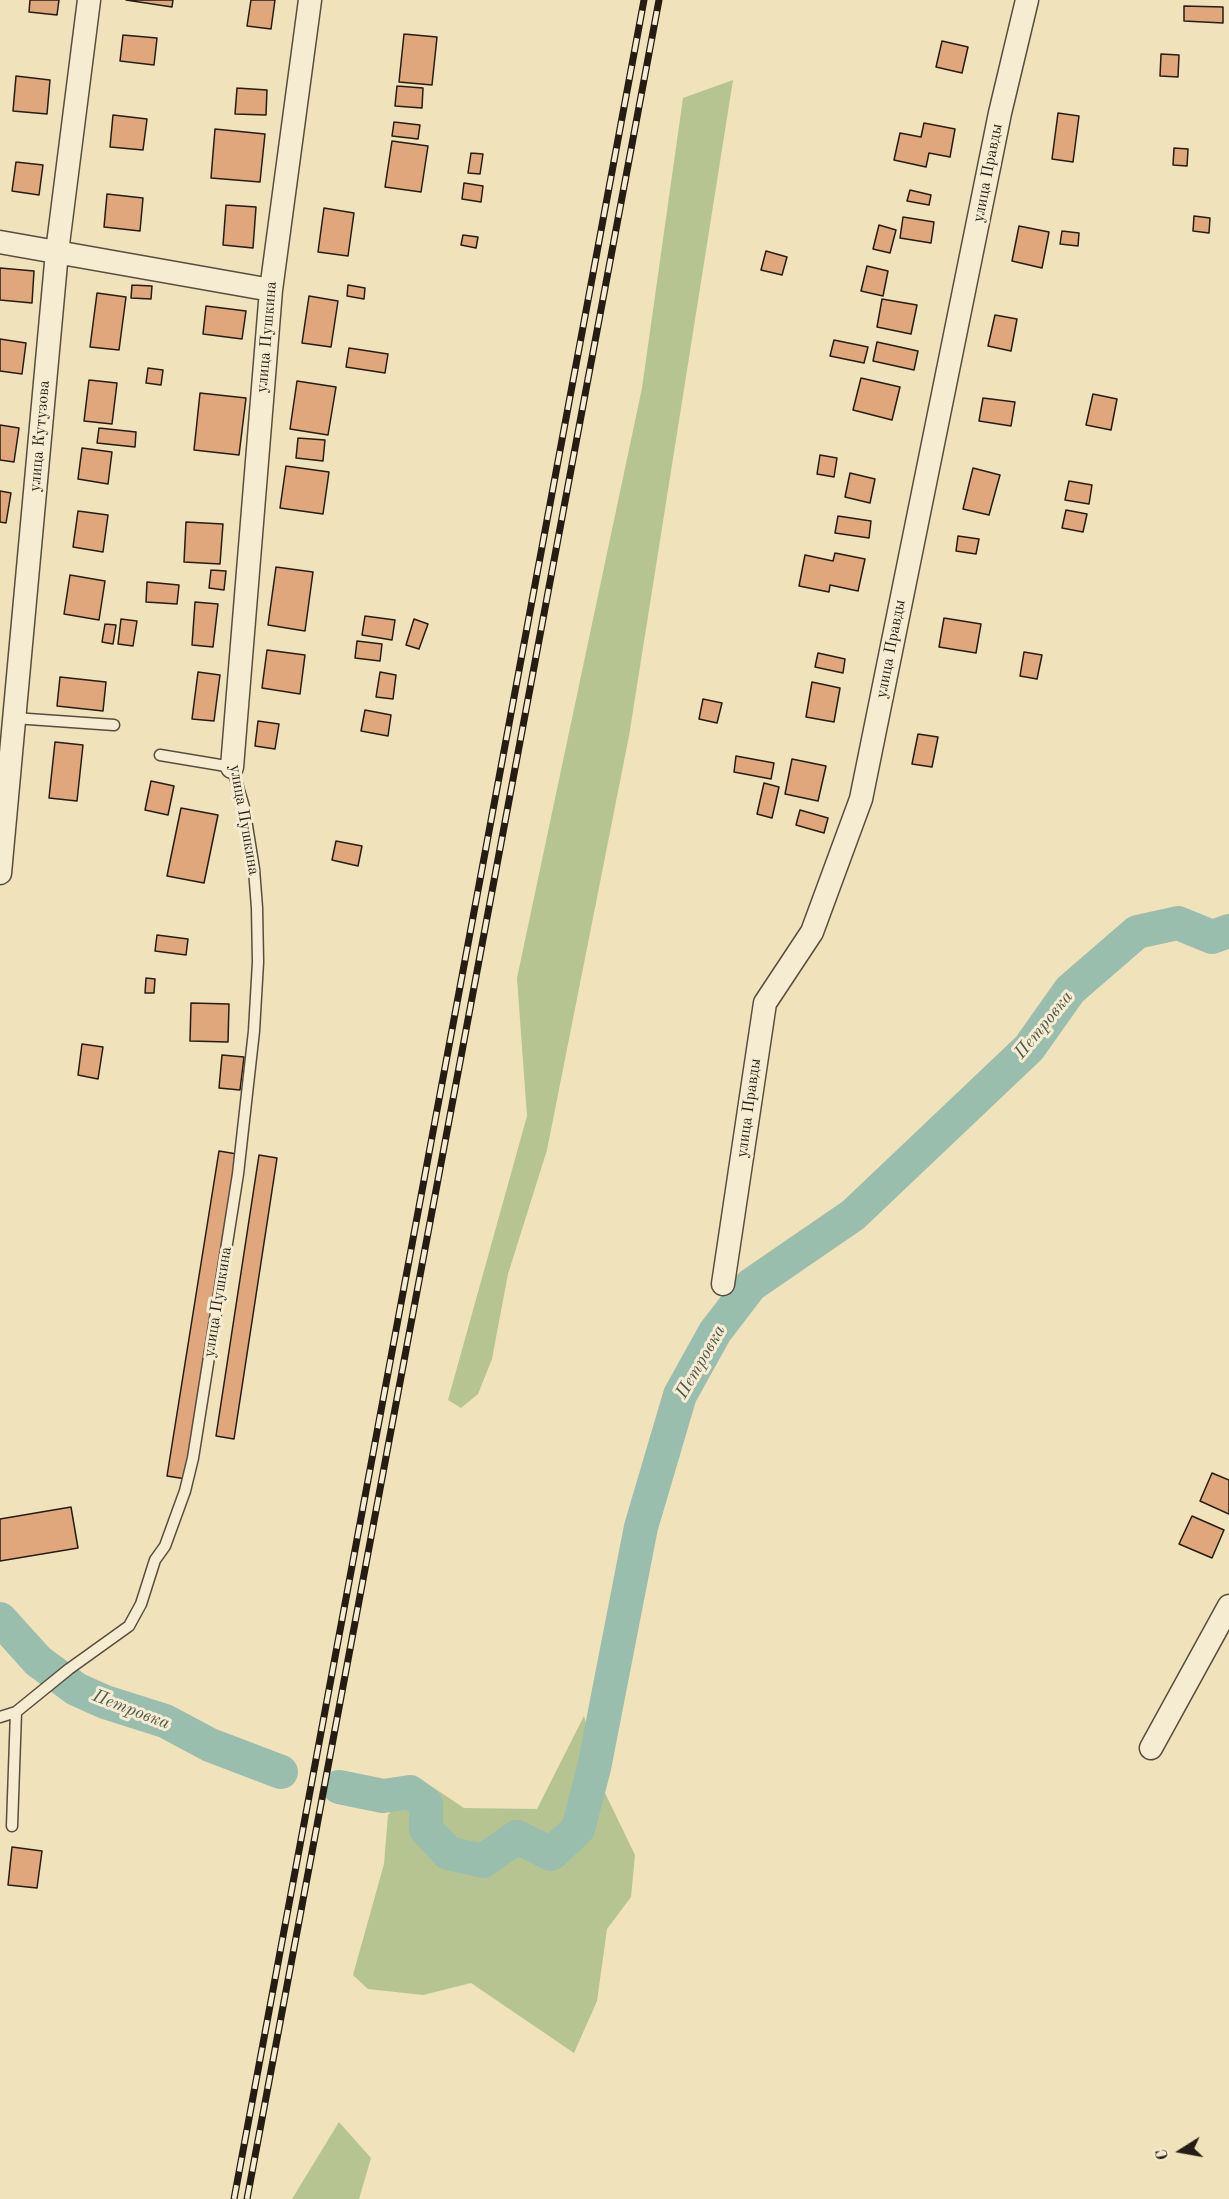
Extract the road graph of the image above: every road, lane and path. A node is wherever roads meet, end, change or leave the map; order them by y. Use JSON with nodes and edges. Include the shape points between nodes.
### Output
{"nodes":[{"id":1,"x":89,"y":0,"type":"edge"},
{"id":2,"x":310,"y":0,"type":"edge"},
{"id":3,"x":1027,"y":0,"type":"edge"},
{"id":4,"x":0,"y":242,"type":"edge"},
{"id":5,"x":57,"y":252,"type":"junction"},
{"id":6,"x":271,"y":290,"type":"junction"},
{"id":7,"x":7,"y":717,"type":"edge"},
{"id":8,"x":114,"y":725,"type":"dead end"},
{"id":9,"x":160,"y":755,"type":"dead end"},
{"id":10,"x":232,"y":767,"type":"junction"},
{"id":11,"x":0,"y":873,"type":"edge"},
{"id":12,"x":723,"y":1284,"type":"dead end"},
{"id":13,"x":1229,"y":1606,"type":"edge"},
{"id":14,"x":16,"y":1712,"type":"junction"},
{"id":15,"x":0,"y":1717,"type":"edge"},
{"id":16,"x":1151,"y":1748,"type":"dead end"},
{"id":17,"x":12,"y":1826,"type":"dead end"}],
"edges":[{"from":1,"to":5,"type":"street","name":"улица Кутузова"},
{"from":2,"to":6,"type":"street","name":"улица Пушкина"},
{"from":3,"to":12,"type":"street","name":"улица Правды","via":[[1000,113],[861,799],[812,932],[765,1003]]},
{"from":4,"to":5,"type":"street"},
{"from":5,"to":6,"type":"street"},
{"from":5,"to":7,"type":"street","name":"улица Кутузова"},
{"from":6,"to":10,"type":"street","name":"улица Пушкина"},
{"from":7,"to":8,"type":"lane"},
{"from":7,"to":11,"type":"street","name":"улица Кутузова"},
{"from":9,"to":10,"type":"lane"},
{"from":10,"to":14,"type":"lane","name":"улица Пушкина","via":[[244,807],[254,869],[258,962],[238,1174],[193,1458],[165,1546],[154,1560],[141,1604],[129,1626]]},
{"from":13,"to":16,"type":"street"},
{"from":14,"to":15,"type":"lane"},
{"from":14,"to":17,"type":"lane"}]}
